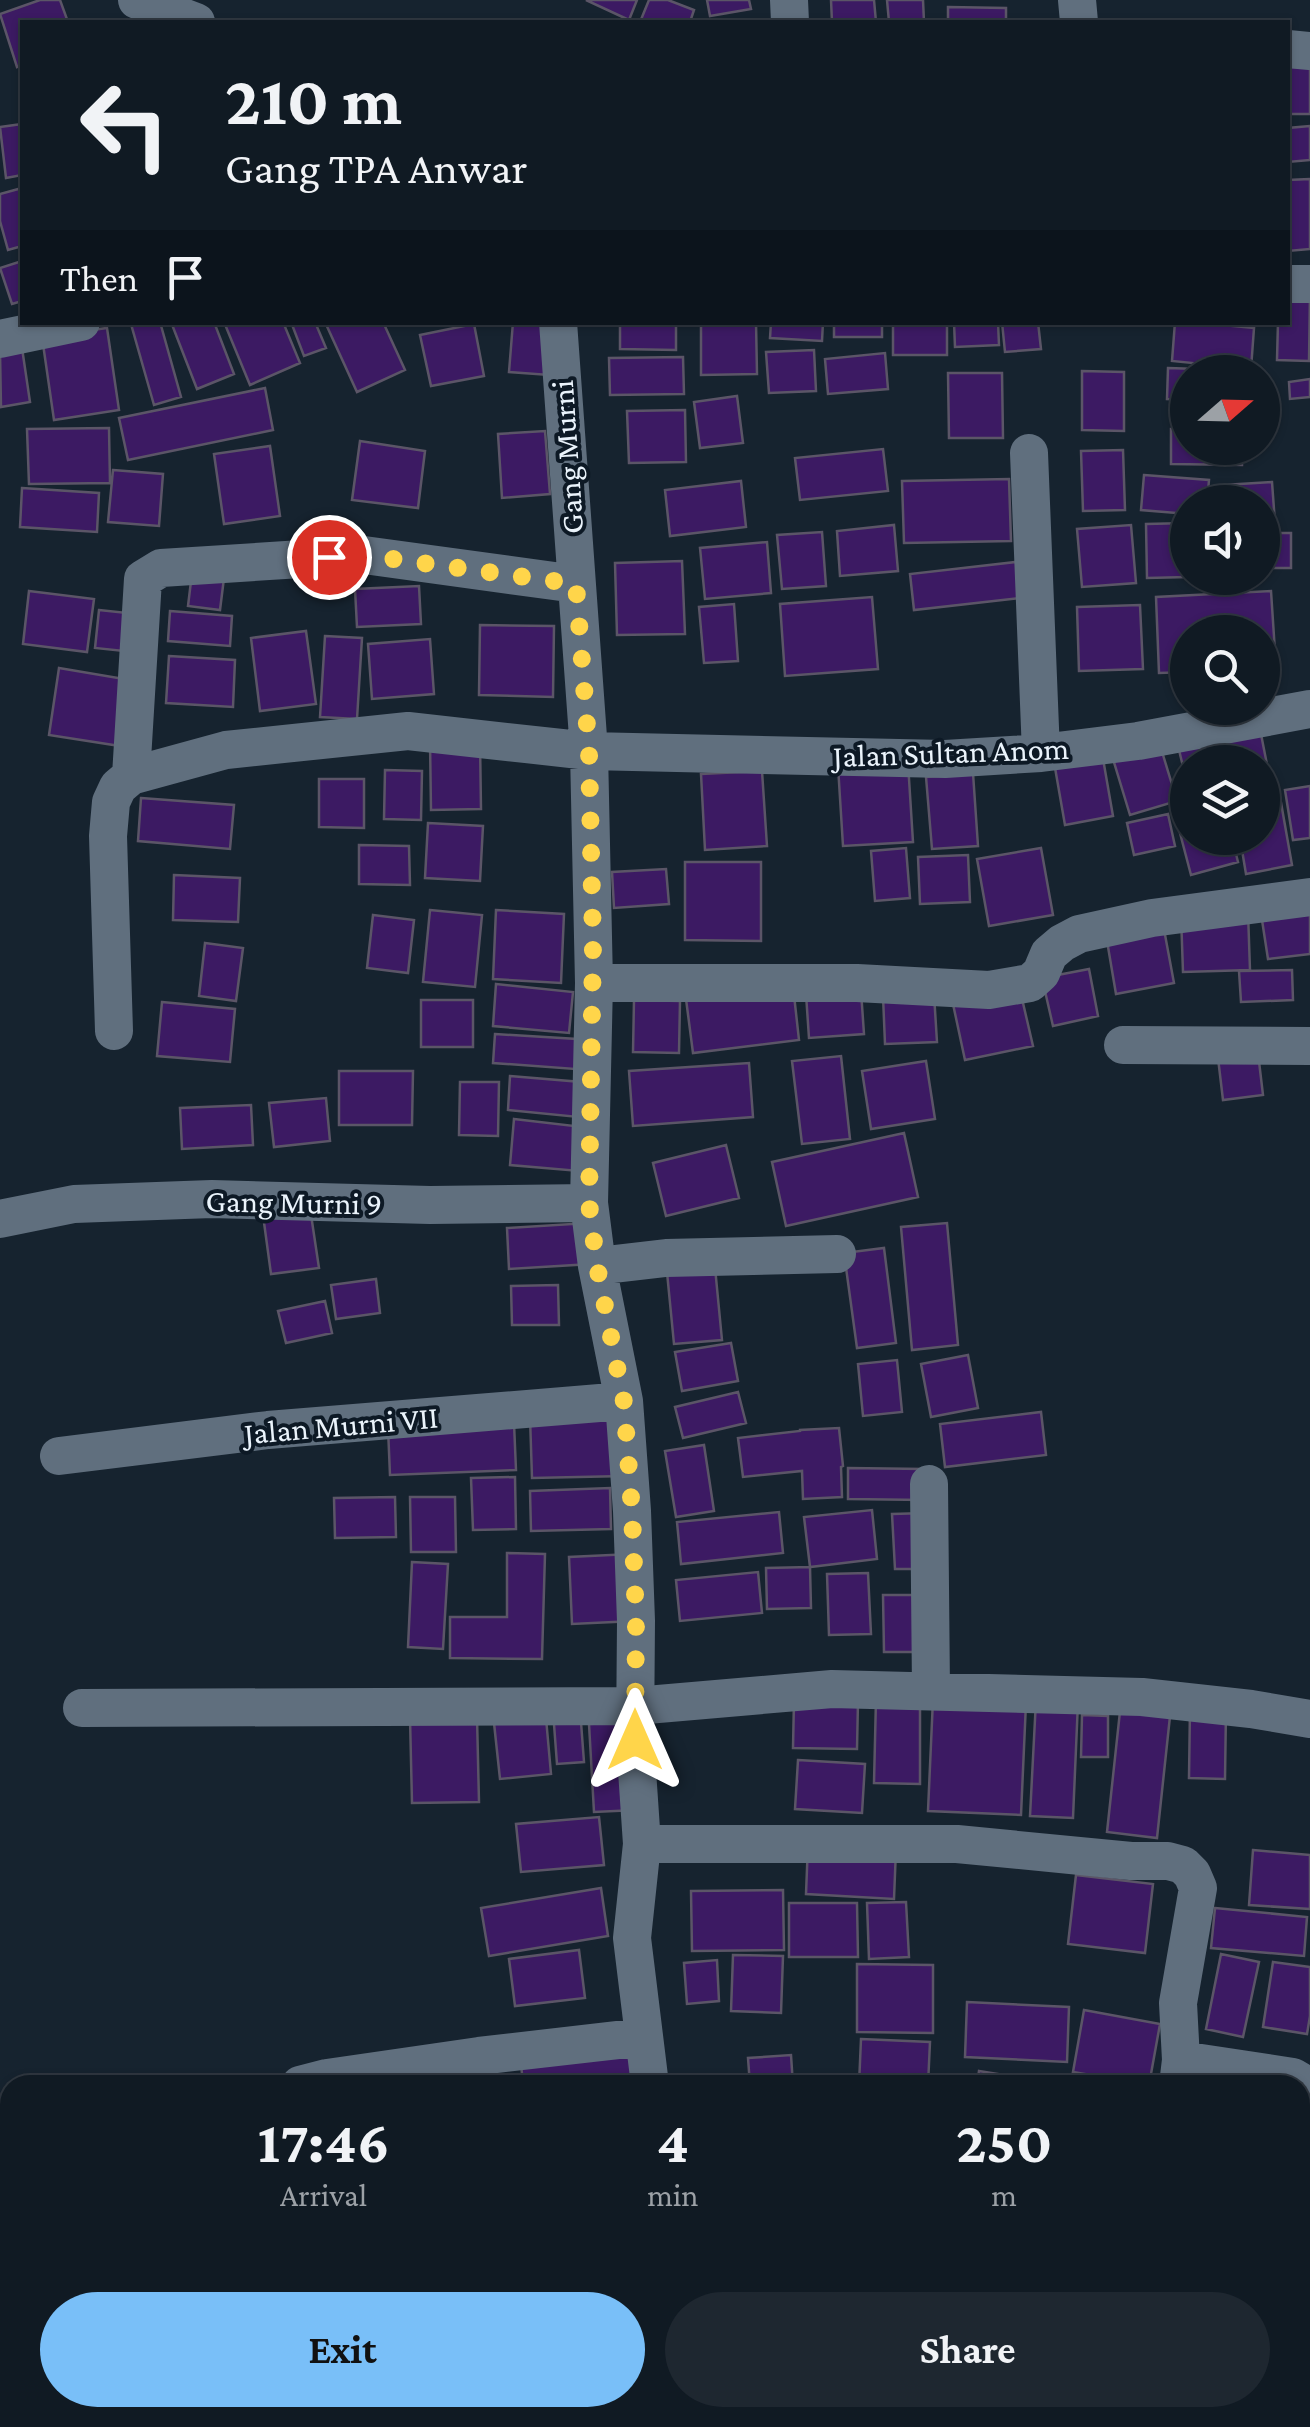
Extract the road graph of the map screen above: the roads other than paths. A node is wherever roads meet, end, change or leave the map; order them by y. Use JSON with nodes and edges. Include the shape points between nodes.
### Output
{"nodes":[{"id":1,"x":137,"y":0,"type":"edge"},
{"id":2,"x":191,"y":20,"type":"edge"},
{"id":3,"x":66,"y":325,"type":"edge"},
{"id":4,"x":558,"y":325,"type":"edge"},
{"id":5,"x":0,"y":338,"type":"edge"},
{"id":6,"x":1029,"y":453,"type":"dead end"},
{"id":7,"x":576,"y":584,"type":"junction"},
{"id":8,"x":1310,"y":709,"type":"edge"},
{"id":9,"x":589,"y":751,"type":"junction"},
{"id":10,"x":1041,"y":753,"type":"junction"},
{"id":11,"x":130,"y":776,"type":"junction"},
{"id":12,"x":1310,"y":897,"type":"edge"},
{"id":13,"x":594,"y":984,"type":"junction"},
{"id":14,"x":114,"y":1030,"type":"dead end"},
{"id":15,"x":1123,"y":1045,"type":"dead end"},
{"id":16,"x":1310,"y":1046,"type":"edge"},
{"id":17,"x":589,"y":1203,"type":"junction"},
{"id":18,"x":0,"y":1218,"type":"edge"},
{"id":19,"x":837,"y":1254,"type":"dead end"},
{"id":20,"x":597,"y":1266,"type":"junction"},
{"id":21,"x":624,"y":1402,"type":"junction"},
{"id":22,"x":59,"y":1456,"type":"dead end"},
{"id":23,"x":929,"y":1484,"type":"dead end"},
{"id":24,"x":932,"y":1690,"type":"junction"},
{"id":25,"x":634,"y":1706,"type":"junction"},
{"id":26,"x":82,"y":1708,"type":"dead end"},
{"id":27,"x":1310,"y":1719,"type":"edge"},
{"id":28,"x":642,"y":1844,"type":"junction"},
{"id":29,"x":644,"y":2037,"type":"junction"},
{"id":30,"x":1180,"y":2073,"type":"edge"},
{"id":31,"x":347,"y":2075,"type":"edge"},
{"id":32,"x":649,"y":2075,"type":"edge"},
{"id":33,"x":1236,"y":2075,"type":"edge"}],
"edges":[{"from":1,"to":2,"type":"street"},
{"from":3,"to":5,"type":"street"},
{"from":4,"to":7,"type":"street","name":"Gang Murni"},
{"from":6,"to":10,"type":"street"},
{"from":7,"to":9,"type":"street","name":"Gang Murni"},
{"from":7,"to":11,"type":"street","via":[[364,555],[161,568],[143,579]]},
{"from":8,"to":10,"type":"street","name":"Jalan Sultan Anom"},
{"from":9,"to":10,"type":"street","name":"Jalan Sultan Anom","via":[[946,758]]},
{"from":9,"to":11,"type":"street","name":"Jalan Sultan Anom","via":[[408,731],[226,750]]},
{"from":9,"to":13,"type":"street","name":"Gang Murni"},
{"from":11,"to":14,"type":"street","via":[[111,802],[108,836]]},
{"from":12,"to":13,"type":"street","via":[[1079,934],[1049,954],[1030,983],[988,990],[857,983]]},
{"from":13,"to":17,"type":"street","name":"Gang Murni"},
{"from":15,"to":16,"type":"street"},
{"from":17,"to":18,"type":"street","name":"Gang Murni 9","via":[[212,1199],[74,1204]]},
{"from":17,"to":20,"type":"street","name":"Gang Murni"},
{"from":19,"to":20,"type":"street"},
{"from":20,"to":21,"type":"street","name":"Gang Murni"},
{"from":21,"to":22,"type":"street","name":"Jalan Murni VII","via":[[268,1430]]},
{"from":21,"to":25,"type":"street","name":"Gang Murni"},
{"from":23,"to":24,"type":"street"},
{"from":24,"to":25,"type":"street","via":[[832,1689]]},
{"from":24,"to":27,"type":"street","via":[[1142,1697]]},
{"from":25,"to":26,"type":"street"},
{"from":25,"to":28,"type":"street","name":"Gang Murni"},
{"from":28,"to":29,"type":"street","name":"Gang Murni","via":[[632,1938]]},
{"from":28,"to":30,"type":"street","via":[[958,1844],[1183,1865],[1198,1888],[1178,2003]]},
{"from":29,"to":31,"type":"street"},
{"from":29,"to":32,"type":"street","name":"Gang Murni"},
{"from":30,"to":33,"type":"street"}]}
